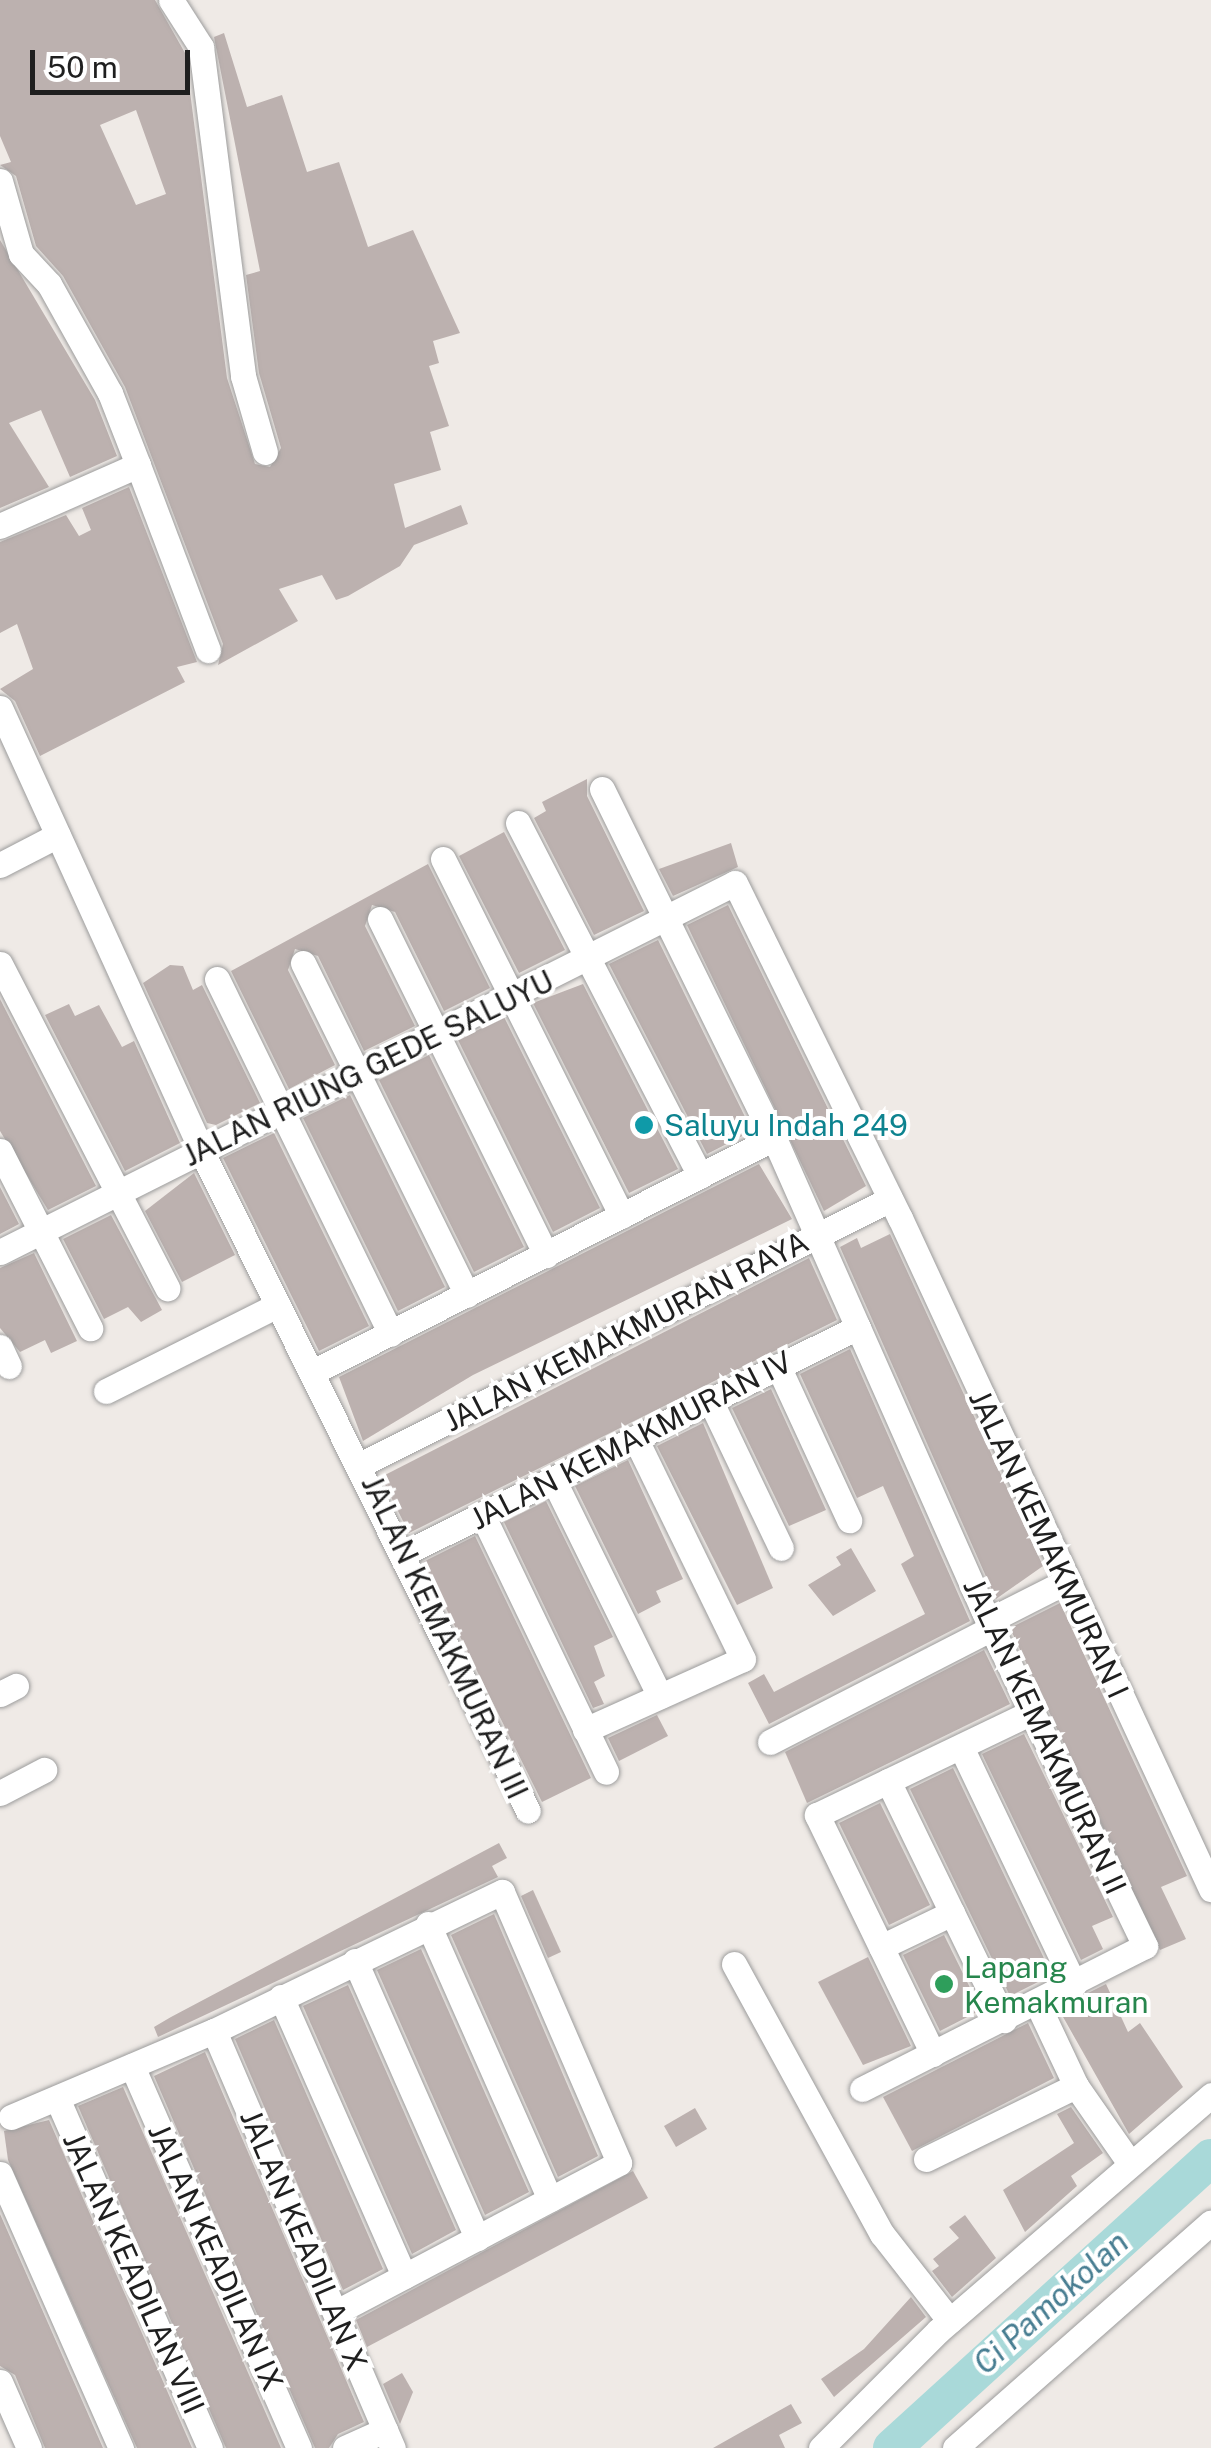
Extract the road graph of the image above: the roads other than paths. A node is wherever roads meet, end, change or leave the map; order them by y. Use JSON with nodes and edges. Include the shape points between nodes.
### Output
{"nodes":[{"id":1,"x":171,"y":0,"type":"edge"},
{"id":2,"x":0,"y":181,"type":"edge"},
{"id":3,"x":265,"y":452,"type":"dead end"},
{"id":4,"x":138,"y":465,"type":"junction"},
{"id":5,"x":0,"y":526,"type":"edge"},
{"id":6,"x":208,"y":650,"type":"dead end"},
{"id":7,"x":0,"y":708,"type":"edge"},
{"id":8,"x":602,"y":789,"type":"dead end"},
{"id":9,"x":518,"y":822,"type":"dead end"},
{"id":10,"x":58,"y":834,"type":"junction"},
{"id":11,"x":443,"y":859,"type":"dead end"},
{"id":12,"x":0,"y":865,"type":"edge"},
{"id":13,"x":735,"y":884,"type":"joint"},
{"id":14,"x":380,"y":919,"type":"dead end"},
{"id":15,"x":664,"y":919,"type":"junction"},
{"id":16,"x":588,"y":958,"type":"junction"},
{"id":17,"x":302,"y":962,"type":"dead end"},
{"id":18,"x":0,"y":964,"type":"edge"},
{"id":19,"x":217,"y":979,"type":"dead end"},
{"id":20,"x":513,"y":996,"type":"junction"},
{"id":21,"x":438,"y":1034,"type":"junction"},
{"id":22,"x":358,"y":1072,"type":"junction"},
{"id":23,"x":284,"y":1110,"type":"junction"},
{"id":24,"x":774,"y":1138,"type":"junction"},
{"id":25,"x":201,"y":1150,"type":"junction"},
{"id":26,"x":0,"y":1151,"type":"edge"},
{"id":27,"x":700,"y":1176,"type":"junction"},
{"id":28,"x":122,"y":1191,"type":"junction"},
{"id":29,"x":890,"y":1198,"type":"junction"},
{"id":30,"x":622,"y":1216,"type":"junction"},
{"id":31,"x":41,"y":1232,"type":"junction"},
{"id":32,"x":816,"y":1236,"type":"junction"},
{"id":33,"x":0,"y":1252,"type":"edge"},
{"id":34,"x":546,"y":1255,"type":"junction"},
{"id":35,"x":167,"y":1288,"type":"dead end"},
{"id":36,"x":466,"y":1295,"type":"junction"},
{"id":37,"x":278,"y":1305,"type":"junction"},
{"id":38,"x":858,"y":1327,"type":"junction"},
{"id":39,"x":90,"y":1328,"type":"dead end"},
{"id":40,"x":390,"y":1334,"type":"junction"},
{"id":41,"x":778,"y":1366,"type":"junction"},
{"id":42,"x":313,"y":1372,"type":"junction"},
{"id":43,"x":106,"y":1391,"type":"dead end"},
{"id":44,"x":710,"y":1400,"type":"junction"},
{"id":45,"x":635,"y":1438,"type":"junction"},
{"id":46,"x":362,"y":1464,"type":"junction"},
{"id":47,"x":553,"y":1479,"type":"junction"},
{"id":48,"x":482,"y":1514,"type":"junction"},
{"id":49,"x":849,"y":1520,"type":"dead end"},
{"id":50,"x":781,"y":1548,"type":"dead end"},
{"id":51,"x":404,"y":1552,"type":"junction"},
{"id":52,"x":1065,"y":1582,"type":"junction"},
{"id":53,"x":990,"y":1624,"type":"junction"},
{"id":54,"x":660,"y":1696,"type":"junction"},
{"id":55,"x":1032,"y":1712,"type":"junction"},
{"id":56,"x":585,"y":1730,"type":"junction"},
{"id":57,"x":770,"y":1742,"type":"dead end"},
{"id":58,"x":962,"y":1748,"type":"junction"},
{"id":59,"x":44,"y":1770,"type":"dead end"},
{"id":60,"x":606,"y":1772,"type":"dead end"},
{"id":61,"x":888,"y":1782,"type":"junction"},
{"id":62,"x":0,"y":1793,"type":"edge"},
{"id":63,"x":528,"y":1811,"type":"dead end"},
{"id":64,"x":1211,"y":1889,"type":"edge"},
{"id":65,"x":952,"y":1912,"type":"junction"},
{"id":66,"x":428,"y":1924,"type":"junction"},
{"id":67,"x":881,"y":1947,"type":"junction"},
{"id":68,"x":355,"y":1961,"type":"junction"},
{"id":69,"x":734,"y":1964,"type":"dead end"},
{"id":70,"x":1074,"y":1984,"type":"junction"},
{"id":71,"x":281,"y":1997,"type":"junction"},
{"id":72,"x":1037,"y":2003,"type":"junction"},
{"id":73,"x":1004,"y":2020,"type":"junction"},
{"id":74,"x":214,"y":2031,"type":"junction"},
{"id":75,"x":933,"y":2054,"type":"junction"},
{"id":76,"x":132,"y":2066,"type":"junction"},
{"id":77,"x":1076,"y":2086,"type":"junction"},
{"id":78,"x":862,"y":2089,"type":"dead end"},
{"id":79,"x":1211,"y":2095,"type":"edge"},
{"id":80,"x":57,"y":2098,"type":"junction"},
{"id":81,"x":10,"y":2117,"type":"dead end"},
{"id":82,"x":1123,"y":2154,"type":"junction"},
{"id":83,"x":926,"y":2159,"type":"dead end"},
{"id":84,"x":0,"y":2174,"type":"edge"},
{"id":85,"x":550,"y":2199,"type":"junction"},
{"id":86,"x":1211,"y":2222,"type":"edge"},
{"id":87,"x":477,"y":2238,"type":"junction"},
{"id":88,"x":404,"y":2276,"type":"junction"},
{"id":89,"x":336,"y":2312,"type":"junction"},
{"id":90,"x":950,"y":2321,"type":"junction"},
{"id":91,"x":0,"y":2382,"type":"edge"},
{"id":92,"x":389,"y":2439,"type":"edge"},
{"id":93,"x":29,"y":2448,"type":"edge"},
{"id":94,"x":120,"y":2448,"type":"edge"},
{"id":95,"x":210,"y":2448,"type":"edge"},
{"id":96,"x":299,"y":2448,"type":"edge"},
{"id":97,"x":345,"y":2448,"type":"edge"},
{"id":98,"x":821,"y":2448,"type":"edge"},
{"id":99,"x":955,"y":2448,"type":"edge"}],
"edges":[{"from":1,"to":3,"type":"street","via":[[201,47],[243,376]]},
{"from":2,"to":4,"type":"street","via":[[21,254],[49,284],[102,378]]},
{"from":4,"to":5,"type":"street"},
{"from":4,"to":6,"type":"street"},
{"from":7,"to":10,"type":"street","name":"JALAN KEMAKMURAN III"},
{"from":8,"to":15,"type":"street","name":"JALAN KEMAKMURAN II"},
{"from":9,"to":16,"type":"street"},
{"from":10,"to":12,"type":"street"},
{"from":10,"to":25,"type":"street","name":"JALAN KEMAKMURAN III"},
{"from":11,"to":20,"type":"street"},
{"from":13,"to":15,"type":"street","name":"JALAN RIUNG GEDE SALUYU"},
{"from":13,"to":29,"type":"street","name":"JALAN KEMAKMURAN I"},
{"from":14,"to":21,"type":"street"},
{"from":15,"to":16,"type":"street","name":"JALAN RIUNG GEDE SALUYU"},
{"from":15,"to":24,"type":"street","name":"JALAN KEMAKMURAN II"},
{"from":16,"to":20,"type":"street","name":"JALAN RIUNG GEDE SALUYU"},
{"from":16,"to":27,"type":"street"},
{"from":17,"to":22,"type":"street"},
{"from":18,"to":28,"type":"street"},
{"from":19,"to":23,"type":"street"},
{"from":20,"to":21,"type":"street","name":"JALAN RIUNG GEDE SALUYU"},
{"from":20,"to":30,"type":"street"},
{"from":21,"to":22,"type":"street","name":"JALAN RIUNG GEDE SALUYU"},
{"from":21,"to":34,"type":"street"},
{"from":22,"to":23,"type":"street","name":"JALAN RIUNG GEDE SALUYU"},
{"from":22,"to":36,"type":"street"},
{"from":23,"to":25,"type":"street","name":"JALAN RIUNG GEDE SALUYU"},
{"from":23,"to":40,"type":"street"},
{"from":24,"to":27,"type":"street"},
{"from":24,"to":32,"type":"street","name":"JALAN KEMAKMURAN II"},
{"from":25,"to":28,"type":"street","name":"JALAN RIUNG GEDE SALUYU"},
{"from":25,"to":37,"type":"street","name":"JALAN KEMAKMURAN III"},
{"from":26,"to":31,"type":"street"},
{"from":27,"to":30,"type":"street"},
{"from":28,"to":31,"type":"street","name":"JALAN RIUNG GEDE SALUYU"},
{"from":28,"to":35,"type":"street"},
{"from":29,"to":32,"type":"street","name":"JALAN KEMAKMURAN RAYA"},
{"from":29,"to":52,"type":"street","name":"JALAN KEMAKMURAN I"},
{"from":30,"to":34,"type":"street"},
{"from":31,"to":33,"type":"street","name":"JALAN RIUNG GEDE SALUYU"},
{"from":31,"to":39,"type":"street"},
{"from":32,"to":38,"type":"street","name":"JALAN KEMAKMURAN II"},
{"from":32,"to":46,"type":"street","name":"JALAN KEMAKMURAN RAYA"},
{"from":34,"to":36,"type":"street"},
{"from":36,"to":40,"type":"street"},
{"from":37,"to":42,"type":"street","name":"JALAN KEMAKMURAN III"},
{"from":37,"to":43,"type":"street"},
{"from":38,"to":41,"type":"street","name":"JALAN KEMAKMURAN IV"},
{"from":38,"to":53,"type":"street","name":"JALAN KEMAKMURAN II"},
{"from":40,"to":42,"type":"street"},
{"from":41,"to":44,"type":"street","name":"JALAN KEMAKMURAN IV"},
{"from":41,"to":49,"type":"street"},
{"from":42,"to":46,"type":"street","name":"JALAN KEMAKMURAN III"},
{"from":44,"to":45,"type":"street","name":"JALAN KEMAKMURAN IV"},
{"from":44,"to":50,"type":"street"},
{"from":45,"to":47,"type":"street","name":"JALAN KEMAKMURAN IV"},
{"from":45,"to":54,"type":"street","via":[[743,1659]]},
{"from":46,"to":51,"type":"street","name":"JALAN KEMAKMURAN III"},
{"from":47,"to":48,"type":"street","name":"JALAN KEMAKMURAN IV"},
{"from":47,"to":54,"type":"street"},
{"from":48,"to":51,"type":"street","name":"JALAN KEMAKMURAN IV"},
{"from":48,"to":56,"type":"street"},
{"from":51,"to":63,"type":"street","name":"JALAN KEMAKMURAN III"},
{"from":52,"to":53,"type":"street"},
{"from":52,"to":64,"type":"street","name":"JALAN KEMAKMURAN I"},
{"from":53,"to":55,"type":"street","name":"JALAN KEMAKMURAN II"},
{"from":53,"to":57,"type":"street"},
{"from":54,"to":56,"type":"street"},
{"from":55,"to":58,"type":"street"},
{"from":55,"to":70,"type":"street","name":"JALAN KEMAKMURAN II","via":[[1145,1946]]},
{"from":56,"to":60,"type":"street"},
{"from":58,"to":61,"type":"street"},
{"from":58,"to":70,"type":"street"},
{"from":59,"to":62,"type":"street"},
{"from":61,"to":65,"type":"street"},
{"from":61,"to":67,"type":"street","via":[[818,1815]]},
{"from":65,"to":67,"type":"street"},
{"from":65,"to":73,"type":"street"},
{"from":66,"to":68,"type":"street"},
{"from":66,"to":85,"type":"street"},
{"from":66,"to":85,"type":"street","via":[[502,1892],[619,2163]]},
{"from":67,"to":75,"type":"street"},
{"from":68,"to":71,"type":"street"},
{"from":68,"to":87,"type":"street"},
{"from":69,"to":90,"type":"street","via":[[882,2234]]},
{"from":70,"to":72,"type":"street","name":"JALAN KEMAKMURAN II"},
{"from":71,"to":74,"type":"street"},
{"from":71,"to":88,"type":"street"},
{"from":72,"to":73,"type":"street","name":"JALAN KEMAKMURAN II"},
{"from":72,"to":77,"type":"street"},
{"from":73,"to":75,"type":"street","name":"JALAN KEMAKMURAN II"},
{"from":74,"to":76,"type":"street"},
{"from":74,"to":89,"type":"street","name":"JALAN KEADILAN X"},
{"from":75,"to":78,"type":"street","name":"JALAN KEMAKMURAN II"},
{"from":76,"to":80,"type":"street"},
{"from":76,"to":96,"type":"street","name":"JALAN KEADILAN IX"},
{"from":77,"to":82,"type":"street"},
{"from":77,"to":83,"type":"street"},
{"from":79,"to":82,"type":"street"},
{"from":80,"to":81,"type":"street"},
{"from":80,"to":95,"type":"street","name":"JALAN KEADILAN VIII"},
{"from":82,"to":90,"type":"street"},
{"from":84,"to":94,"type":"street"},
{"from":85,"to":87,"type":"street"},
{"from":86,"to":99,"type":"street"},
{"from":87,"to":88,"type":"street"},
{"from":88,"to":89,"type":"street"},
{"from":89,"to":92,"type":"street","name":"JALAN KEADILAN X"},
{"from":90,"to":98,"type":"street"},
{"from":91,"to":93,"type":"street"},
{"from":92,"to":97,"type":"street"}]}
